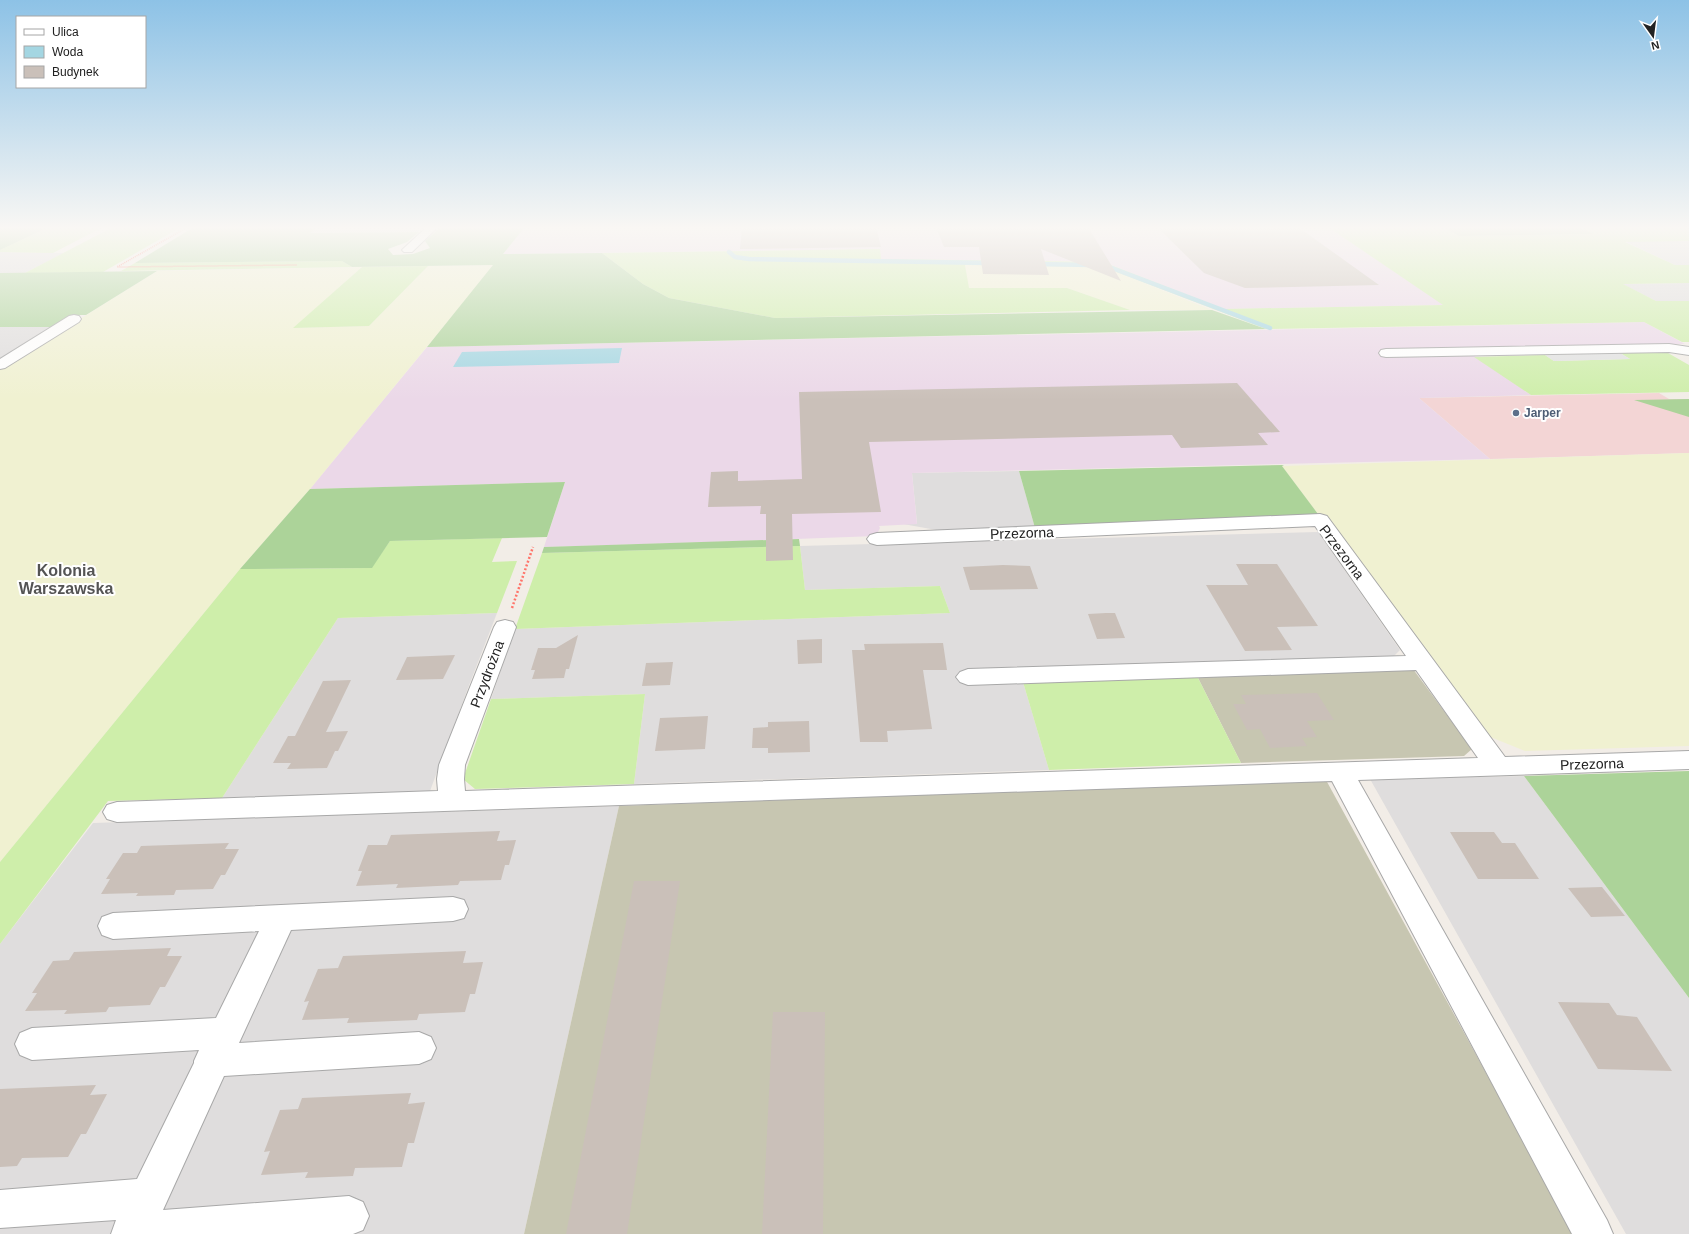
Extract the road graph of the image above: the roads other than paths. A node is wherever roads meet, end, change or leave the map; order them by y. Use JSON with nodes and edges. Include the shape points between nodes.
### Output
{"nodes":[{"id":1,"x":74,"y":318,"type":"dead end"},
{"id":2,"x":1689,"y":351,"type":"edge"},
{"id":3,"x":1386,"y":353,"type":"dead end"},
{"id":4,"x":0,"y":365,"type":"edge"},
{"id":5,"x":876,"y":539,"type":"dead end"},
{"id":6,"x":505,"y":627,"type":"road end"},
{"id":7,"x":1423,"y":663,"type":"junction"},
{"id":8,"x":968,"y":677,"type":"dead end"},
{"id":9,"x":1689,"y":760,"type":"edge"},
{"id":10,"x":1498,"y":767,"type":"junction"},
{"id":11,"x":1341,"y":773,"type":"junction"},
{"id":12,"x":456,"y":801,"type":"junction"},
{"id":13,"x":117,"y":812,"type":"dead end"},
{"id":14,"x":453,"y":909,"type":"dead end"},
{"id":15,"x":281,"y":918,"type":"junction"},
{"id":16,"x":113,"y":926,"type":"dead end"},
{"id":17,"x":32,"y":1044,"type":"dead end"},
{"id":18,"x":219,"y":1047,"type":"junction"},
{"id":19,"x":419,"y":1048,"type":"dead end"},
{"id":20,"x":147,"y":1198,"type":"junction"},
{"id":21,"x":0,"y":1209,"type":"edge"},
{"id":22,"x":350,"y":1216,"type":"dead end"},
{"id":23,"x":131,"y":1233,"type":"edge"},
{"id":24,"x":1593,"y":1234,"type":"edge"}],
"edges":[{"from":1,"to":4,"type":"street"},
{"from":2,"to":3,"type":"street","via":[[1669,348]]},
{"from":5,"to":7,"type":"street","name":"Przezorna","via":[[1320,520]]},
{"from":6,"to":12,"type":"street","name":"Przydrożna","via":[[452,765],[451,790]]},
{"from":7,"to":8,"type":"street"},
{"from":7,"to":10,"type":"street","name":"Przezorna"},
{"from":9,"to":10,"type":"street","name":"Przezorna"},
{"from":10,"to":11,"type":"street"},
{"from":11,"to":12,"type":"street"},
{"from":11,"to":24,"type":"street"},
{"from":12,"to":13,"type":"street"},
{"from":14,"to":15,"type":"street"},
{"from":15,"to":16,"type":"street"},
{"from":15,"to":18,"type":"street"},
{"from":17,"to":18,"type":"street"},
{"from":18,"to":19,"type":"street"},
{"from":18,"to":20,"type":"street"},
{"from":20,"to":21,"type":"street"},
{"from":20,"to":23,"type":"street"},
{"from":22,"to":23,"type":"street"}]}
